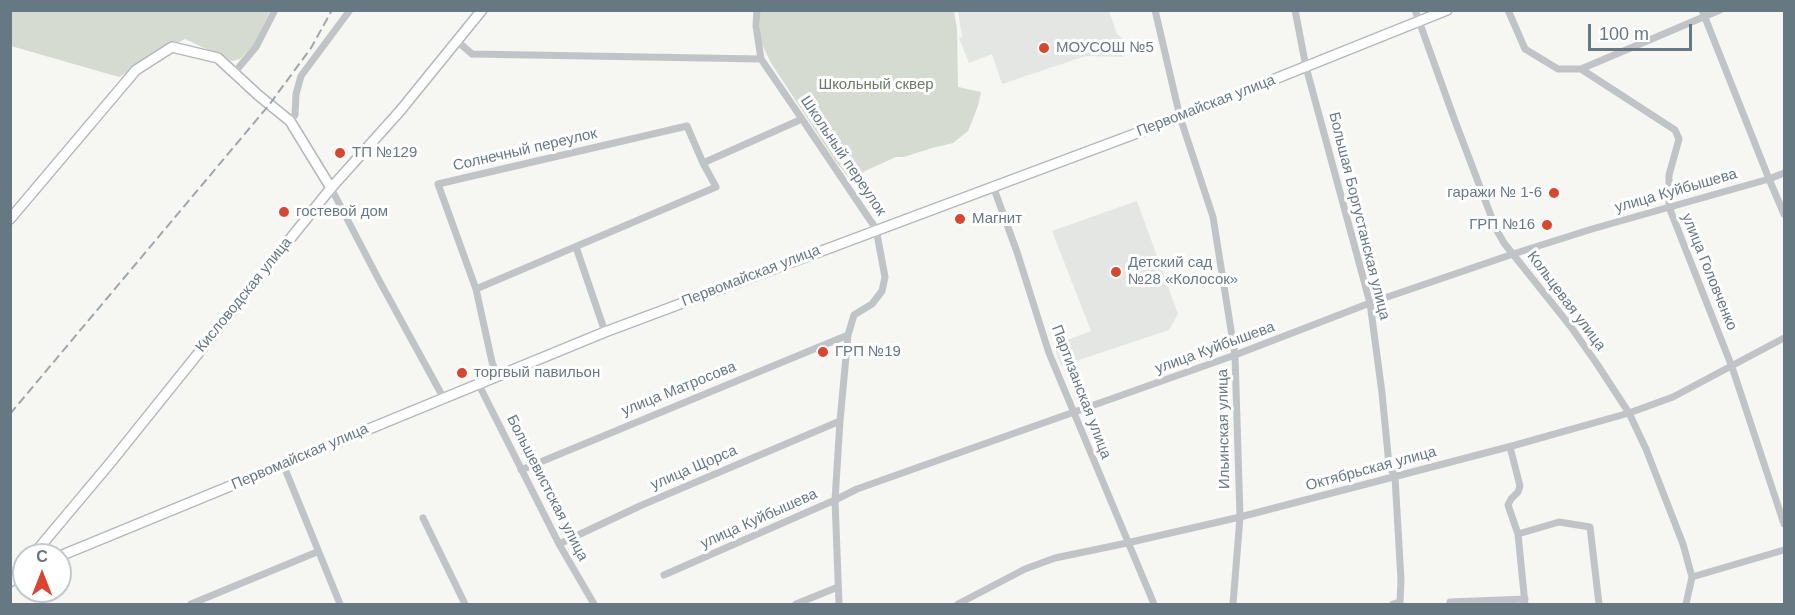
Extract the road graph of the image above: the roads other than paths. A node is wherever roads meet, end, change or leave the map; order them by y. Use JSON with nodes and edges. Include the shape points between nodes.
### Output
{"nodes":[{"id":1,"x":275,"y":10,"type":"edge"},
{"id":2,"x":350,"y":10,"type":"edge"},
{"id":3,"x":482,"y":10,"type":"edge"},
{"id":4,"x":757,"y":10,"type":"edge"},
{"id":5,"x":1155,"y":10,"type":"edge"},
{"id":6,"x":1295,"y":10,"type":"edge"},
{"id":7,"x":1415,"y":10,"type":"edge"},
{"id":8,"x":1447,"y":10,"type":"edge"},
{"id":9,"x":1508,"y":10,"type":"edge"},
{"id":10,"x":1720,"y":10,"type":"edge"},
{"id":11,"x":1703,"y":14,"type":"edge"},
{"id":12,"x":1419,"y":22,"type":"junction"},
{"id":13,"x":457,"y":41,"type":"junction"},
{"id":14,"x":761,"y":59,"type":"junction"},
{"id":15,"x":1306,"y":67,"type":"junction"},
{"id":16,"x":1581,"y":69,"type":"junction"},
{"id":17,"x":234,"y":73,"type":"junction"},
{"id":18,"x":1180,"y":117,"type":"junction"},
{"id":19,"x":802,"y":119,"type":"junction"},
{"id":20,"x":290,"y":121,"type":"junction"},
{"id":21,"x":704,"y":163,"type":"junction"},
{"id":22,"x":1785,"y":173,"type":"edge"},
{"id":23,"x":1768,"y":179,"type":"junction"},
{"id":24,"x":993,"y":186,"type":"junction"},
{"id":25,"x":331,"y":188,"type":"junction"},
{"id":26,"x":1669,"y":207,"type":"junction"},
{"id":27,"x":1785,"y":214,"type":"edge"},
{"id":28,"x":10,"y":219,"type":"edge"},
{"id":29,"x":876,"y":229,"type":"junction"},
{"id":30,"x":576,"y":248,"type":"junction"},
{"id":31,"x":1513,"y":254,"type":"junction"},
{"id":32,"x":476,"y":289,"type":"junction"},
{"id":33,"x":1370,"y":303,"type":"junction"},
{"id":34,"x":605,"y":332,"type":"junction"},
{"id":35,"x":848,"y":335,"type":"junction"},
{"id":36,"x":1785,"y":338,"type":"edge"},
{"id":37,"x":1235,"y":356,"type":"junction"},
{"id":38,"x":1732,"y":367,"type":"junction"},
{"id":39,"x":497,"y":375,"type":"junction"},
{"id":40,"x":478,"y":383,"type":"junction"},
{"id":41,"x":443,"y":397,"type":"junction"},
{"id":42,"x":1073,"y":413,"type":"junction"},
{"id":43,"x":1629,"y":413,"type":"junction"},
{"id":44,"x":840,"y":421,"type":"junction"},
{"id":45,"x":1510,"y":447,"type":"junction"},
{"id":46,"x":283,"y":464,"type":"junction"},
{"id":47,"x":521,"y":470,"type":"junction"},
{"id":48,"x":1395,"y":477,"type":"junction"},
{"id":49,"x":835,"y":500,"type":"junction"},
{"id":50,"x":1240,"y":517,"type":"junction"},
{"id":51,"x":423,"y":518,"type":"dead end"},
{"id":52,"x":1785,"y":524,"type":"edge"},
{"id":53,"x":1518,"y":534,"type":"junction"},
{"id":54,"x":43,"y":543,"type":"edge"},
{"id":55,"x":1127,"y":543,"type":"junction"},
{"id":56,"x":559,"y":544,"type":"junction"},
{"id":57,"x":1785,"y":550,"type":"edge"},
{"id":58,"x":72,"y":551,"type":"edge"},
{"id":59,"x":317,"y":552,"type":"junction"},
{"id":60,"x":664,"y":575,"type":"dead end"},
{"id":61,"x":1692,"y":577,"type":"junction"},
{"id":62,"x":838,"y":587,"type":"junction"},
{"id":63,"x":1525,"y":602,"type":"edge"},
{"id":64,"x":191,"y":604,"type":"edge"},
{"id":65,"x":339,"y":604,"type":"edge"},
{"id":66,"x":465,"y":604,"type":"edge"},
{"id":67,"x":594,"y":604,"type":"edge"},
{"id":68,"x":796,"y":604,"type":"edge"},
{"id":69,"x":839,"y":604,"type":"edge"},
{"id":70,"x":958,"y":604,"type":"edge"},
{"id":71,"x":1154,"y":604,"type":"edge"},
{"id":72,"x":1233,"y":604,"type":"edge"},
{"id":73,"x":1394,"y":604,"type":"edge"},
{"id":74,"x":1450,"y":604,"type":"edge"},
{"id":75,"x":1599,"y":604,"type":"edge"},
{"id":76,"x":1686,"y":604,"type":"edge"}],
"edges":[{"from":1,"to":17,"type":"street","via":[[256,47]]},
{"from":2,"to":20,"type":"street","via":[[301,76],[295,115]]},
{"from":3,"to":13,"type":"main road","name":"Кисловодская улица"},
{"from":4,"to":14,"type":"street"},
{"from":5,"to":18,"type":"street","name":"Ильинская улица"},
{"from":6,"to":15,"type":"street","name":"Большая Боргустанская улица"},
{"from":7,"to":12,"type":"street","name":"Кольцевая улица"},
{"from":8,"to":12,"type":"main road","name":"Первомайская улица"},
{"from":9,"to":16,"type":"street","name":"улица Головченко","via":[[1525,50],[1558,69]]},
{"from":10,"to":11,"type":"street"},
{"from":11,"to":16,"type":"street"},
{"from":11,"to":23,"type":"street"},
{"from":12,"to":15,"type":"main road","name":"Первомайская улица"},
{"from":12,"to":31,"type":"street","name":"Кольцевая улица","via":[[1492,220]]},
{"from":13,"to":14,"type":"street","via":[[472,54]]},
{"from":13,"to":25,"type":"main road","name":"Кисловодская улица"},
{"from":14,"to":19,"type":"street","name":"Школьный переулок"},
{"from":15,"to":18,"type":"main road","name":"Первомайская улица"},
{"from":15,"to":33,"type":"street","name":"Большая Боргустанская улица"},
{"from":16,"to":26,"type":"street","name":"улица Головченко","via":[[1675,130],[1679,139],[1669,175]]},
{"from":17,"to":20,"type":"main road"},
{"from":17,"to":28,"type":"main road","via":[[218,58],[172,47],[136,70]]},
{"from":18,"to":24,"type":"main road","name":"Первомайская улица"},
{"from":18,"to":37,"type":"street","name":"Ильинская улица","via":[[1213,217]]},
{"from":19,"to":21,"type":"street"},
{"from":19,"to":29,"type":"street","name":"Школьный переулок"},
{"from":20,"to":25,"type":"main road"},
{"from":21,"to":30,"type":"street","name":"Солнечный переулок","via":[[716,187]]},
{"from":21,"to":32,"type":"street","name":"Солнечный переулок","via":[[687,126],[438,184]]},
{"from":22,"to":23,"type":"street","name":"улица Куйбышева"},
{"from":23,"to":26,"type":"street","name":"улица Куйбышева"},
{"from":23,"to":27,"type":"street"},
{"from":24,"to":29,"type":"main road","name":"Первомайская улица"},
{"from":24,"to":42,"type":"street","name":"Партизанская улица"},
{"from":25,"to":41,"type":"street"},
{"from":25,"to":54,"type":"main road","name":"Кисловодская улица"},
{"from":26,"to":31,"type":"street","name":"улица Куйбышева"},
{"from":26,"to":38,"type":"street","name":"улица Головченко"},
{"from":29,"to":34,"type":"main road","name":"Первомайская улица"},
{"from":29,"to":35,"type":"street","name":"Школьный переулок","via":[[885,277],[882,291],[872,304],[854,315]]},
{"from":30,"to":32,"type":"street","name":"Солнечный переулок"},
{"from":30,"to":34,"type":"street"},
{"from":31,"to":33,"type":"street","name":"улица Куйбышева"},
{"from":31,"to":43,"type":"street","name":"Кольцевая улица","via":[[1571,327]]},
{"from":32,"to":39,"type":"street","name":"Солнечный переулок"},
{"from":33,"to":37,"type":"street","name":"улица Куйбышева"},
{"from":33,"to":48,"type":"street","name":"Большая Боргустанская улица","via":[[1389,465]]},
{"from":34,"to":39,"type":"main road","name":"Первомайская улица"},
{"from":35,"to":44,"type":"street","name":"Школьный переулок"},
{"from":35,"to":47,"type":"street","name":"улица Матросова"},
{"from":36,"to":38,"type":"street","name":"Октябрьская улица"},
{"from":37,"to":42,"type":"street","name":"улица Куйбышева"},
{"from":37,"to":50,"type":"street","name":"Ильинская улица"},
{"from":38,"to":43,"type":"street","name":"Октябрьская улица","via":[[1673,398]]},
{"from":38,"to":52,"type":"street","name":"улица Головченко"},
{"from":39,"to":40,"type":"main road","name":"Первомайская улица"},
{"from":40,"to":41,"type":"main road","name":"Первомайская улица"},
{"from":40,"to":47,"type":"street","name":"Большевистская улица"},
{"from":41,"to":46,"type":"main road","name":"Первомайская улица"},
{"from":42,"to":49,"type":"street","name":"улица Куйбышева"},
{"from":42,"to":55,"type":"street","name":"Партизанская улица"},
{"from":43,"to":45,"type":"street","name":"Октябрьская улица"},
{"from":43,"to":61,"type":"street","name":"Кольцевая улица","via":[[1663,491]]},
{"from":44,"to":49,"type":"street","name":"Школьный переулок"},
{"from":44,"to":56,"type":"street","name":"улица Щорса"},
{"from":45,"to":48,"type":"street","name":"Октябрьская улица"},
{"from":45,"to":53,"type":"street","via":[[1520,486],[1508,505]]},
{"from":46,"to":58,"type":"main road","name":"Первомайская улица"},
{"from":46,"to":59,"type":"street"},
{"from":47,"to":56,"type":"street","name":"Большевистская улица"},
{"from":48,"to":50,"type":"street","name":"Октябрьская улица"},
{"from":48,"to":73,"type":"street","name":"Большая Боргустанская улица","via":[[1401,580],[1400,602]]},
{"from":49,"to":60,"type":"street","name":"улица Куйбышева"},
{"from":49,"to":62,"type":"street","name":"Школьный переулок"},
{"from":50,"to":55,"type":"street","name":"Октябрьская улица"},
{"from":50,"to":72,"type":"street","name":"Ильинская улица"},
{"from":51,"to":66,"type":"street"},
{"from":53,"to":63,"type":"street"},
{"from":53,"to":75,"type":"street","via":[[1559,522],[1590,527]]},
{"from":55,"to":70,"type":"street","name":"Октябрьская улица","via":[[1055,558]]},
{"from":55,"to":71,"type":"street","name":"Партизанская улица"},
{"from":56,"to":67,"type":"street","name":"Большевистская улица"},
{"from":57,"to":61,"type":"street"},
{"from":59,"to":64,"type":"street"},
{"from":59,"to":65,"type":"street"},
{"from":61,"to":76,"type":"street","name":"Кольцевая улица"},
{"from":62,"to":68,"type":"street"},
{"from":62,"to":69,"type":"street","name":"Школьный переулок"},
{"from":63,"to":74,"type":"street"}]}
